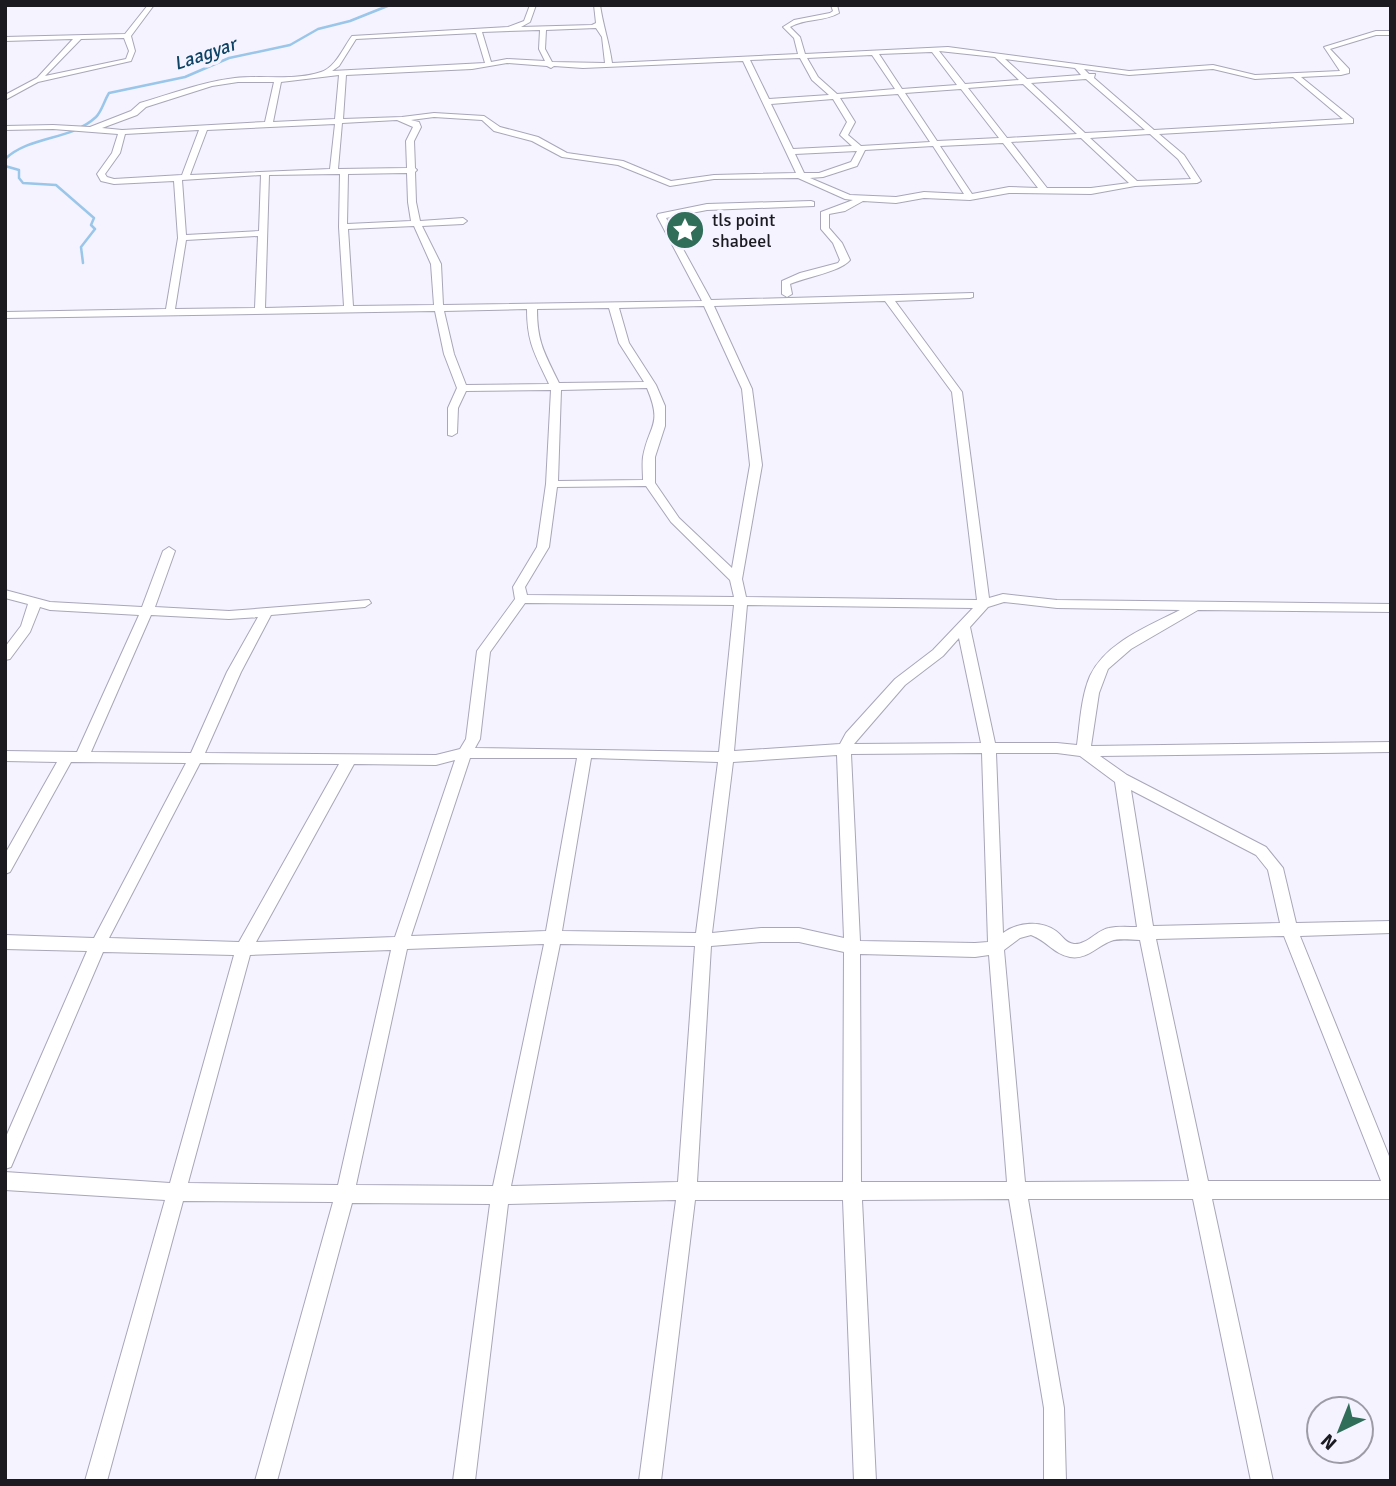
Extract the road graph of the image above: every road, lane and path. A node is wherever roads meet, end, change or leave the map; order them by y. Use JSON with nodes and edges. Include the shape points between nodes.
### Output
{"nodes":[{"id":1,"x":151,"y":5,"type":"edge"},
{"id":2,"x":533,"y":5,"type":"edge"},
{"id":3,"x":597,"y":5,"type":"edge"},
{"id":4,"x":834,"y":5,"type":"edge"},
{"id":5,"x":529,"y":17,"type":"junction"},
{"id":6,"x":598,"y":26,"type":"junction"},
{"id":7,"x":509,"y":29,"type":"junction"},
{"id":8,"x":546,"y":30,"type":"junction"},
{"id":9,"x":479,"y":32,"type":"junction"},
{"id":10,"x":1391,"y":33,"type":"edge"},
{"id":11,"x":127,"y":36,"type":"junction"},
{"id":12,"x":78,"y":38,"type":"junction"},
{"id":13,"x":5,"y":39,"type":"edge"},
{"id":14,"x":23,"y":39,"type":"junction"},
{"id":15,"x":15,"y":45,"type":"dead end"},
{"id":16,"x":934,"y":50,"type":"junction"},
{"id":17,"x":874,"y":52,"type":"junction"},
{"id":18,"x":802,"y":55,"type":"junction"},
{"id":19,"x":998,"y":56,"type":"junction"},
{"id":20,"x":745,"y":58,"type":"junction"},
{"id":21,"x":489,"y":65,"type":"junction"},
{"id":22,"x":609,"y":65,"type":"junction"},
{"id":23,"x":551,"y":66,"type":"junction"},
{"id":24,"x":1077,"y":68,"type":"junction"},
{"id":25,"x":1194,"y":68,"type":"junction"},
{"id":26,"x":324,"y":74,"type":"junction"},
{"id":27,"x":343,"y":74,"type":"junction"},
{"id":28,"x":1294,"y":75,"type":"junction"},
{"id":29,"x":1088,"y":77,"type":"junction"},
{"id":30,"x":36,"y":80,"type":"junction"},
{"id":31,"x":278,"y":80,"type":"junction"},
{"id":32,"x":1025,"y":82,"type":"junction"},
{"id":33,"x":963,"y":86,"type":"junction"},
{"id":34,"x":900,"y":91,"type":"junction"},
{"id":35,"x":834,"y":96,"type":"junction"},
{"id":36,"x":5,"y":98,"type":"edge"},
{"id":37,"x":765,"y":102,"type":"junction"},
{"id":38,"x":404,"y":118,"type":"junction"},
{"id":39,"x":340,"y":120,"type":"junction"},
{"id":40,"x":268,"y":125,"type":"junction"},
{"id":41,"x":5,"y":128,"type":"edge"},
{"id":42,"x":204,"y":128,"type":"junction"},
{"id":43,"x":88,"y":131,"type":"junction"},
{"id":44,"x":122,"y":132,"type":"junction"},
{"id":45,"x":1153,"y":132,"type":"junction"},
{"id":46,"x":859,"y":148,"type":"junction"},
{"id":47,"x":790,"y":152,"type":"junction"},
{"id":48,"x":412,"y":170,"type":"junction"},
{"id":49,"x":339,"y":172,"type":"junction"},
{"id":50,"x":265,"y":173,"type":"junction"},
{"id":51,"x":802,"y":177,"type":"junction"},
{"id":52,"x":181,"y":178,"type":"junction"},
{"id":53,"x":1135,"y":184,"type":"junction"},
{"id":54,"x":1045,"y":191,"type":"junction"},
{"id":55,"x":970,"y":197,"type":"junction"},
{"id":56,"x":860,"y":200,"type":"junction"},
{"id":57,"x":811,"y":204,"type":"dead end"},
{"id":58,"x":463,"y":221,"type":"dead end"},
{"id":59,"x":416,"y":222,"type":"junction"},
{"id":60,"x":343,"y":227,"type":"junction"},
{"id":61,"x":263,"y":233,"type":"junction"},
{"id":62,"x":182,"y":238,"type":"junction"},
{"id":63,"x":787,"y":294,"type":"dead end"},
{"id":64,"x":970,"y":295,"type":"dead end"},
{"id":65,"x":888,"y":298,"type":"junction"},
{"id":66,"x":707,"y":303,"type":"junction"},
{"id":67,"x":613,"y":304,"type":"junction"},
{"id":68,"x":532,"y":306,"type":"junction"},
{"id":69,"x":439,"y":309,"type":"junction"},
{"id":70,"x":349,"y":310,"type":"junction"},
{"id":71,"x":260,"y":311,"type":"junction"},
{"id":72,"x":170,"y":312,"type":"junction"},
{"id":73,"x":5,"y":315,"type":"edge"},
{"id":74,"x":651,"y":385,"type":"junction"},
{"id":75,"x":462,"y":388,"type":"junction"},
{"id":76,"x":556,"y":388,"type":"junction"},
{"id":77,"x":452,"y":433,"type":"dead end"},
{"id":78,"x":649,"y":483,"type":"junction"},
{"id":79,"x":552,"y":484,"type":"junction"},
{"id":80,"x":169,"y":551,"type":"dead end"},
{"id":81,"x":736,"y":579,"type":"junction"},
{"id":82,"x":5,"y":594,"type":"edge"},
{"id":83,"x":521,"y":599,"type":"junction"},
{"id":84,"x":741,"y":601,"type":"junction"},
{"id":85,"x":365,"y":603,"type":"dead end"},
{"id":86,"x":34,"y":604,"type":"junction"},
{"id":87,"x":984,"y":604,"type":"junction"},
{"id":88,"x":1195,"y":607,"type":"junction"},
{"id":89,"x":1391,"y":608,"type":"edge"},
{"id":90,"x":147,"y":611,"type":"junction"},
{"id":91,"x":267,"y":611,"type":"junction"},
{"id":92,"x":963,"y":625,"type":"junction"},
{"id":93,"x":5,"y":656,"type":"edge"},
{"id":94,"x":989,"y":747,"type":"junction"},
{"id":95,"x":1391,"y":747,"type":"edge"},
{"id":96,"x":844,"y":749,"type":"junction"},
{"id":97,"x":1083,"y":751,"type":"junction"},
{"id":98,"x":585,"y":753,"type":"junction"},
{"id":99,"x":465,"y":754,"type":"junction"},
{"id":100,"x":5,"y":756,"type":"edge"},
{"id":101,"x":74,"y":757,"type":"junction"},
{"id":102,"x":196,"y":757,"type":"junction"},
{"id":103,"x":726,"y":757,"type":"junction"},
{"id":104,"x":350,"y":758,"type":"junction"},
{"id":105,"x":1122,"y":779,"type":"junction"},
{"id":106,"x":5,"y":868,"type":"edge"},
{"id":107,"x":1391,"y":927,"type":"edge"},
{"id":108,"x":1289,"y":929,"type":"junction"},
{"id":109,"x":1146,"y":932,"type":"junction"},
{"id":110,"x":553,"y":937,"type":"junction"},
{"id":111,"x":703,"y":940,"type":"junction"},
{"id":112,"x":5,"y":942,"type":"edge"},
{"id":113,"x":401,"y":942,"type":"junction"},
{"id":114,"x":98,"y":945,"type":"junction"},
{"id":115,"x":852,"y":947,"type":"junction"},
{"id":116,"x":996,"y":947,"type":"junction"},
{"id":117,"x":244,"y":949,"type":"junction"},
{"id":118,"x":5,"y":1161,"type":"edge"},
{"id":119,"x":5,"y":1181,"type":"edge"},
{"id":120,"x":1391,"y":1184,"type":"edge"},
{"id":121,"x":1391,"y":1190,"type":"edge"},
{"id":122,"x":687,"y":1191,"type":"junction"},
{"id":123,"x":852,"y":1191,"type":"junction"},
{"id":124,"x":1017,"y":1191,"type":"junction"},
{"id":125,"x":1200,"y":1191,"type":"junction"},
{"id":126,"x":177,"y":1192,"type":"junction"},
{"id":127,"x":345,"y":1194,"type":"junction"},
{"id":128,"x":500,"y":1195,"type":"junction"},
{"id":129,"x":96,"y":1481,"type":"edge"},
{"id":130,"x":266,"y":1481,"type":"edge"},
{"id":131,"x":464,"y":1481,"type":"edge"},
{"id":132,"x":650,"y":1481,"type":"edge"},
{"id":133,"x":865,"y":1481,"type":"edge"},
{"id":134,"x":1055,"y":1481,"type":"edge"},
{"id":135,"x":1262,"y":1481,"type":"edge"}],
"edges":[{"from":1,"to":11,"type":"street"},
{"from":2,"to":5,"type":"street"},
{"from":3,"to":6,"type":"street"},
{"from":4,"to":18,"type":"street","via":[[837,12],[832,15],[786,27],[796,37]]},
{"from":5,"to":7,"type":"street"},
{"from":5,"to":8,"type":"street"},
{"from":6,"to":8,"type":"street"},
{"from":6,"to":22,"type":"street","via":[[605,37]]},
{"from":7,"to":8,"type":"street"},
{"from":7,"to":9,"type":"street"},
{"from":8,"to":23,"type":"street","via":[[542,49]]},
{"from":9,"to":21,"type":"street"},
{"from":9,"to":26,"type":"street","via":[[354,37],[337,65]]},
{"from":10,"to":28,"type":"street","via":[[1326,48],[1346,71]]},
{"from":11,"to":12,"type":"street"},
{"from":11,"to":30,"type":"street","via":[[132,51],[129,60]]},
{"from":12,"to":14,"type":"street"},
{"from":12,"to":30,"type":"street"},
{"from":13,"to":14,"type":"street"},
{"from":14,"to":15,"type":"street"},
{"from":16,"to":17,"type":"street"},
{"from":16,"to":19,"type":"street"},
{"from":16,"to":33,"type":"street"},
{"from":17,"to":18,"type":"street"},
{"from":17,"to":34,"type":"street"},
{"from":18,"to":20,"type":"street"},
{"from":18,"to":35,"type":"street","via":[[815,78]]},
{"from":19,"to":24,"type":"street"},
{"from":19,"to":32,"type":"street"},
{"from":20,"to":22,"type":"street"},
{"from":20,"to":37,"type":"street"},
{"from":21,"to":23,"type":"street","via":[[523,60]]},
{"from":21,"to":27,"type":"street"},
{"from":22,"to":23,"type":"street"},
{"from":24,"to":25,"type":"street","via":[[1129,73]]},
{"from":24,"to":29,"type":"street"},
{"from":25,"to":28,"type":"street","via":[[1213,67],[1255,77]]},
{"from":25,"to":29,"type":"street"},
{"from":26,"to":27,"type":"street"},
{"from":26,"to":31,"type":"street"},
{"from":27,"to":39,"type":"street"},
{"from":28,"to":45,"type":"street","via":[[1350,121]]},
{"from":29,"to":32,"type":"street"},
{"from":29,"to":45,"type":"street"},
{"from":30,"to":36,"type":"street"},
{"from":31,"to":40,"type":"street"},
{"from":31,"to":43,"type":"street","via":[[238,79],[180,91]]},
{"from":32,"to":33,"type":"street"},
{"from":32,"to":53,"type":"street"},
{"from":33,"to":34,"type":"street"},
{"from":33,"to":54,"type":"street"},
{"from":34,"to":35,"type":"street"},
{"from":34,"to":55,"type":"street"},
{"from":35,"to":37,"type":"street"},
{"from":35,"to":46,"type":"street","via":[[851,122],[844,135]]},
{"from":37,"to":47,"type":"street"},
{"from":38,"to":39,"type":"street"},
{"from":38,"to":48,"type":"street","via":[[417,127],[410,141]]},
{"from":38,"to":51,"type":"street","via":[[484,118],[497,129],[536,139],[565,155],[620,163],[670,184],[713,177]]},
{"from":39,"to":40,"type":"street"},
{"from":39,"to":49,"type":"street"},
{"from":40,"to":42,"type":"street"},
{"from":41,"to":43,"type":"street"},
{"from":42,"to":44,"type":"street"},
{"from":42,"to":52,"type":"street"},
{"from":43,"to":44,"type":"street"},
{"from":44,"to":52,"type":"street","via":[[116,153],[101,174],[104,179]]},
{"from":45,"to":46,"type":"street"},
{"from":45,"to":53,"type":"street","via":[[1181,157],[1197,181]]},
{"from":46,"to":47,"type":"street"},
{"from":46,"to":51,"type":"street","via":[[860,157],[853,164]]},
{"from":47,"to":51,"type":"street"},
{"from":48,"to":49,"type":"street"},
{"from":48,"to":59,"type":"street"},
{"from":49,"to":50,"type":"street"},
{"from":49,"to":60,"type":"street"},
{"from":50,"to":52,"type":"street"},
{"from":50,"to":61,"type":"street"},
{"from":51,"to":56,"type":"street"},
{"from":52,"to":62,"type":"street"},
{"from":53,"to":54,"type":"street","via":[[1091,191]]},
{"from":54,"to":55,"type":"street","via":[[1009,190]]},
{"from":55,"to":56,"type":"street"},
{"from":56,"to":63,"type":"street","via":[[823,216],[825,229],[845,260],[785,283]]},
{"from":57,"to":66,"type":"street","via":[[707,207],[661,216]]},
{"from":58,"to":59,"type":"street"},
{"from":59,"to":60,"type":"street"},
{"from":59,"to":69,"type":"street","via":[[436,264]]},
{"from":60,"to":70,"type":"street"},
{"from":61,"to":62,"type":"street"},
{"from":61,"to":71,"type":"street"},
{"from":62,"to":72,"type":"street"},
{"from":64,"to":65,"type":"street"},
{"from":65,"to":66,"type":"street"},
{"from":65,"to":87,"type":"street","via":[[957,392]]},
{"from":66,"to":67,"type":"street"},
{"from":66,"to":81,"type":"street","via":[[747,389],[756,465]]},
{"from":67,"to":68,"type":"street"},
{"from":67,"to":74,"type":"street","via":[[624,343]]},
{"from":68,"to":69,"type":"street"},
{"from":68,"to":76,"type":"street","via":[[532,332]]},
{"from":69,"to":70,"type":"street"},
{"from":69,"to":75,"type":"street"},
{"from":70,"to":71,"type":"street"},
{"from":71,"to":72,"type":"street"},
{"from":72,"to":73,"type":"street"},
{"from":74,"to":76,"type":"street"},
{"from":74,"to":78,"type":"street","via":[[660,406],[660,425],[649,457]]},
{"from":75,"to":76,"type":"street"},
{"from":75,"to":77,"type":"street","via":[[452,415]]},
{"from":76,"to":79,"type":"street"},
{"from":78,"to":79,"type":"street"},
{"from":78,"to":81,"type":"street","via":[[675,520]]},
{"from":79,"to":83,"type":"street","via":[[542,547],[519,587]]},
{"from":80,"to":90,"type":"street"},
{"from":81,"to":84,"type":"street"},
{"from":82,"to":86,"type":"street"},
{"from":83,"to":84,"type":"street"},
{"from":83,"to":99,"type":"street","via":[[484,651],[473,738]]},
{"from":84,"to":87,"type":"street"},
{"from":84,"to":103,"type":"street"},
{"from":85,"to":91,"type":"street"},
{"from":86,"to":90,"type":"street"},
{"from":86,"to":93,"type":"street","via":[[26,633]]},
{"from":87,"to":88,"type":"street","via":[[1003,597],[1056,604]]},
{"from":87,"to":92,"type":"street"},
{"from":88,"to":89,"type":"street"},
{"from":88,"to":97,"type":"street","via":[[1109,660],[1097,676]]},
{"from":90,"to":91,"type":"street","via":[[229,615]]},
{"from":90,"to":101,"type":"street"},
{"from":91,"to":102,"type":"street"},
{"from":92,"to":94,"type":"street"},
{"from":92,"to":96,"type":"street","via":[[938,653],[900,682]]},
{"from":94,"to":96,"type":"street"},
{"from":94,"to":97,"type":"street"},
{"from":94,"to":116,"type":"street"},
{"from":95,"to":97,"type":"street"},
{"from":96,"to":103,"type":"street"},
{"from":96,"to":115,"type":"street"},
{"from":97,"to":105,"type":"street"},
{"from":98,"to":99,"type":"street"},
{"from":98,"to":103,"type":"street"},
{"from":98,"to":110,"type":"street"},
{"from":99,"to":104,"type":"street","via":[[436,760]]},
{"from":99,"to":113,"type":"street"},
{"from":100,"to":101,"type":"street"},
{"from":101,"to":102,"type":"street"},
{"from":101,"to":106,"type":"street"},
{"from":102,"to":104,"type":"street"},
{"from":102,"to":114,"type":"street"},
{"from":103,"to":111,"type":"street"},
{"from":104,"to":117,"type":"street"},
{"from":105,"to":108,"type":"street","via":[[1261,851],[1275,868]]},
{"from":105,"to":109,"type":"street"},
{"from":107,"to":108,"type":"street"},
{"from":108,"to":109,"type":"street"},
{"from":108,"to":120,"type":"street"},
{"from":109,"to":116,"type":"street","via":[[1110,934],[1083,950],[1071,951],[1050,935],[1031,929],[1015,933]]},
{"from":109,"to":125,"type":"street"},
{"from":110,"to":111,"type":"street"},
{"from":110,"to":113,"type":"street"},
{"from":110,"to":128,"type":"street"},
{"from":111,"to":115,"type":"street","via":[[799,935]]},
{"from":111,"to":122,"type":"street"},
{"from":112,"to":114,"type":"street"},
{"from":113,"to":117,"type":"street"},
{"from":113,"to":127,"type":"street"},
{"from":114,"to":117,"type":"street"},
{"from":114,"to":118,"type":"street"},
{"from":115,"to":116,"type":"street"},
{"from":115,"to":123,"type":"street"},
{"from":116,"to":124,"type":"street"},
{"from":117,"to":126,"type":"street"},
{"from":119,"to":126,"type":"street"},
{"from":121,"to":125,"type":"street"},
{"from":122,"to":123,"type":"street"},
{"from":122,"to":128,"type":"street"},
{"from":122,"to":132,"type":"street"},
{"from":123,"to":124,"type":"street"},
{"from":123,"to":133,"type":"street"},
{"from":124,"to":125,"type":"street"},
{"from":124,"to":134,"type":"street","via":[[1054,1408]]},
{"from":125,"to":135,"type":"street"},
{"from":126,"to":127,"type":"street"},
{"from":126,"to":129,"type":"street"},
{"from":127,"to":128,"type":"street"},
{"from":127,"to":130,"type":"street"},
{"from":128,"to":131,"type":"street"}]}
